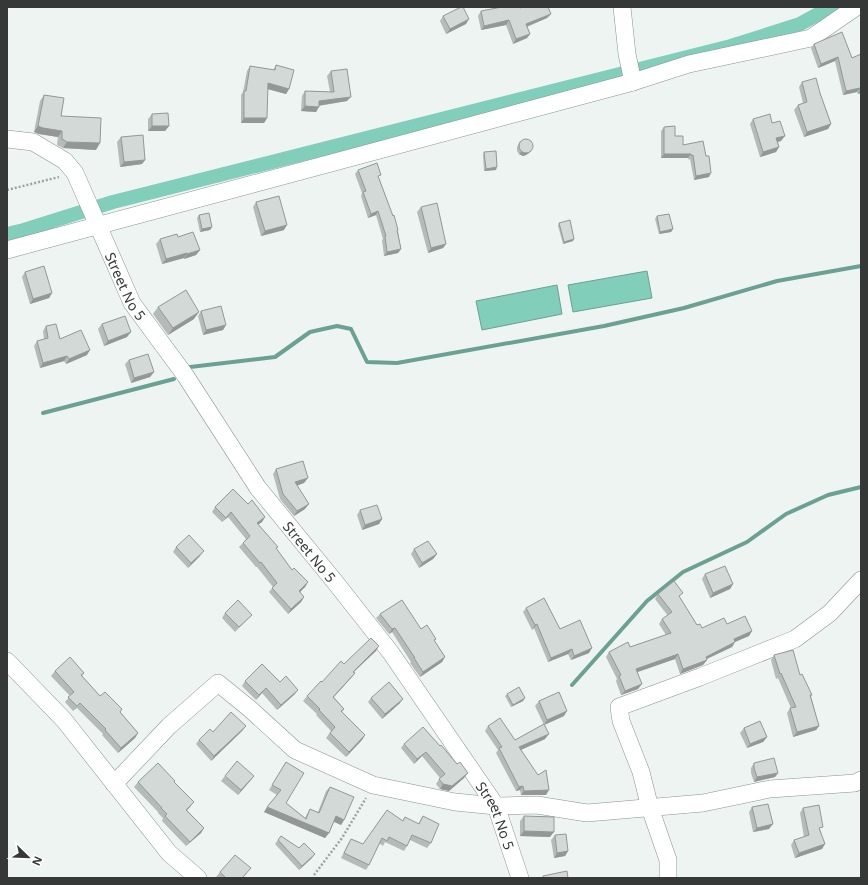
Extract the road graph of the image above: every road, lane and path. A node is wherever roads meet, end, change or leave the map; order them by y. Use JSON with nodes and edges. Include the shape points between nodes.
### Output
{"nodes":[{"id":1,"x":622,"y":7,"type":"edge"},
{"id":2,"x":856,"y":7,"type":"edge"},
{"id":3,"x":632,"y":79,"type":"junction"},
{"id":4,"x":7,"y":139,"type":"edge"},
{"id":5,"x":75,"y":173,"type":"junction"},
{"id":6,"x":7,"y":190,"type":"edge"},
{"id":7,"x":96,"y":221,"type":"junction"},
{"id":8,"x":7,"y":250,"type":"edge"},
{"id":9,"x":861,"y":580,"type":"edge"},
{"id":10,"x":7,"y":661,"type":"edge"},
{"id":11,"x":861,"y":780,"type":"edge"},
{"id":12,"x":114,"y":784,"type":"junction"},
{"id":13,"x":373,"y":785,"type":"junction"},
{"id":14,"x":496,"y":806,"type":"junction"},
{"id":15,"x":650,"y":808,"type":"junction"},
{"id":16,"x":314,"y":874,"type":"dead end"},
{"id":17,"x":198,"y":878,"type":"edge"},
{"id":18,"x":520,"y":878,"type":"edge"},
{"id":19,"x":668,"y":878,"type":"edge"}],
"edges":[{"from":1,"to":3,"type":"street"},
{"from":2,"to":3,"type":"street","via":[[811,38]]},
{"from":3,"to":7,"type":"street"},
{"from":4,"to":5,"type":"street","via":[[33,142],[65,161]]},
{"from":5,"to":6,"type":"path"},
{"from":5,"to":7,"type":"street","name":"Street No 5"},
{"from":7,"to":8,"type":"street"},
{"from":7,"to":14,"type":"street","name":"Street No 5","via":[[132,303],[186,375],[258,488],[391,653]]},
{"from":9,"to":15,"type":"street","via":[[830,613],[795,639],[618,707],[641,772]]},
{"from":10,"to":12,"type":"street","via":[[64,720]]},
{"from":11,"to":15,"type":"street","via":[[855,783],[770,789],[703,803]]},
{"from":12,"to":13,"type":"street","via":[[169,726],[218,683],[295,750]]},
{"from":12,"to":17,"type":"street","via":[[169,853]]},
{"from":13,"to":14,"type":"street","via":[[455,802]]},
{"from":13,"to":16,"type":"path","via":[[342,838]]},
{"from":14,"to":15,"type":"street","via":[[537,805],[587,813]]},
{"from":14,"to":18,"type":"street","name":"Street No 5"},
{"from":15,"to":19,"type":"street","via":[[668,860]]}]}
